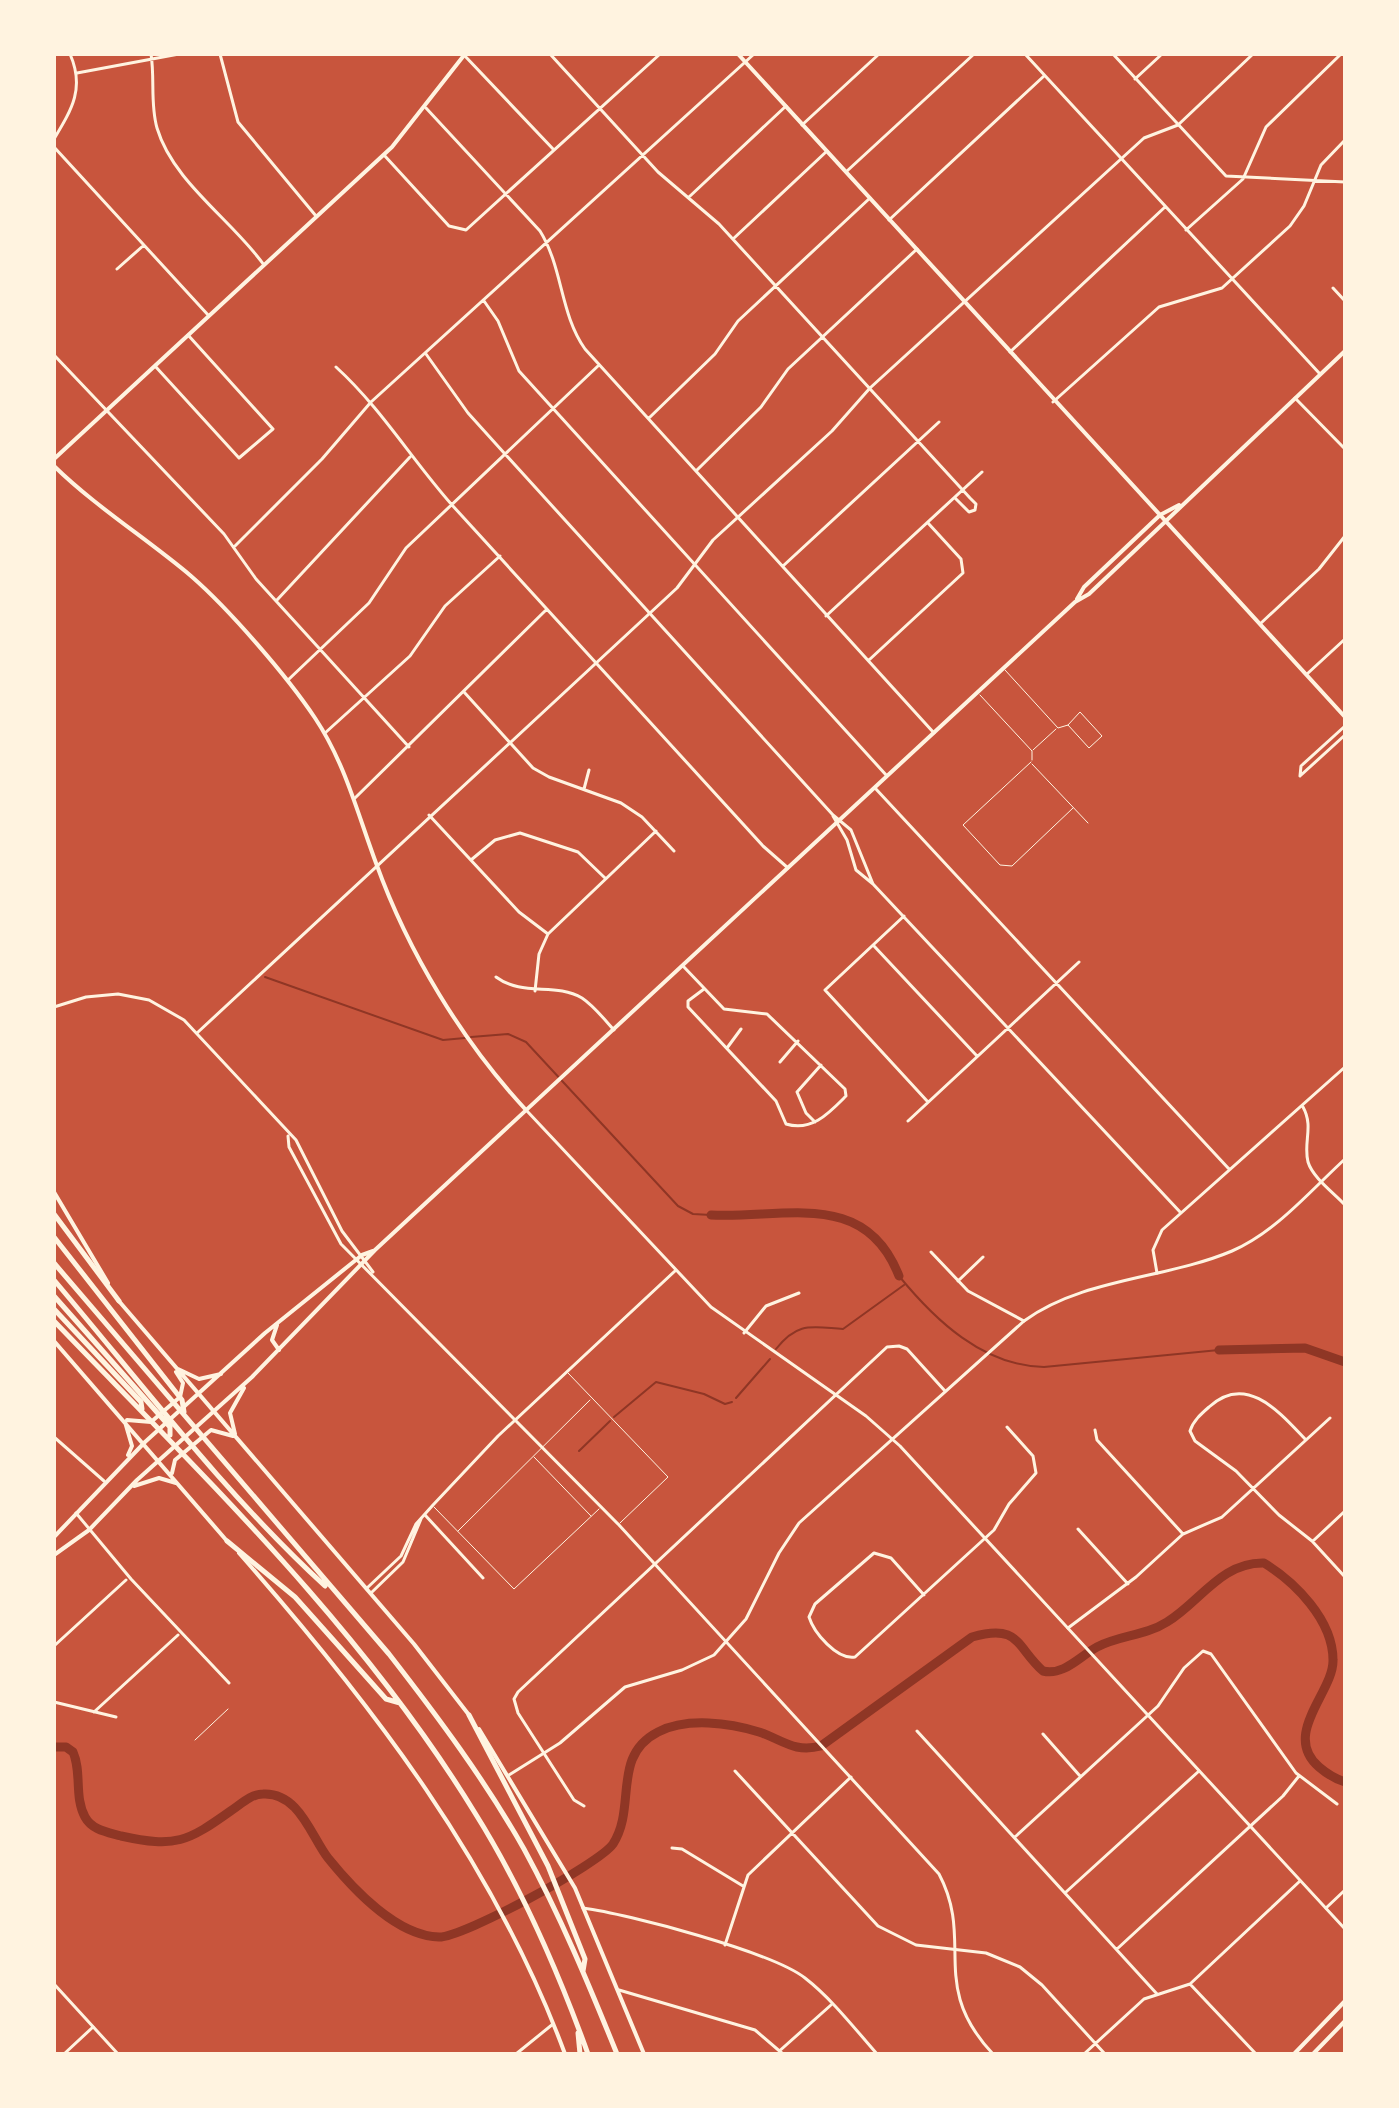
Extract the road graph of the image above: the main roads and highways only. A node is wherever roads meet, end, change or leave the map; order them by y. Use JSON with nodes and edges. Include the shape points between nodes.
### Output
{"nodes":[{"id":1,"x":465,"y":54,"type":"edge"},
{"id":2,"x":738,"y":54,"type":"edge"},
{"id":3,"x":1345,"y":351,"type":"edge"},
{"id":4,"x":54,"y":459,"type":"edge"},
{"id":5,"x":54,"y":466,"type":"edge"},
{"id":6,"x":1181,"y":504,"type":"junction"},
{"id":7,"x":1160,"y":515,"type":"junction"},
{"id":8,"x":1166,"y":522,"type":"junction"},
{"id":9,"x":1075,"y":602,"type":"junction"},
{"id":10,"x":1345,"y":717,"type":"edge"},
{"id":11,"x":526,"y":1110,"type":"junction"},
{"id":12,"x":54,"y":1192,"type":"edge"},
{"id":13,"x":54,"y":1214,"type":"edge"},
{"id":14,"x":54,"y":1237,"type":"edge"},
{"id":15,"x":375,"y":1250,"type":"junction"},
{"id":16,"x":54,"y":1263,"type":"edge"},
{"id":17,"x":54,"y":1280,"type":"edge"},
{"id":18,"x":54,"y":1296,"type":"edge"},
{"id":19,"x":119,"y":1301,"type":"junction"},
{"id":20,"x":54,"y":1309,"type":"edge"},
{"id":21,"x":54,"y":1321,"type":"edge"},
{"id":22,"x":278,"y":1322,"type":"junction"},
{"id":23,"x":54,"y":1341,"type":"edge"},
{"id":24,"x":279,"y":1350,"type":"junction"},
{"id":25,"x":169,"y":1361,"type":"junction"},
{"id":26,"x":176,"y":1368,"type":"junction"},
{"id":27,"x":224,"y":1373,"type":"junction"},
{"id":28,"x":252,"y":1377,"type":"junction"},
{"id":29,"x":200,"y":1395,"type":"junction"},
{"id":30,"x":153,"y":1403,"type":"junction"},
{"id":31,"x":142,"y":1410,"type":"junction"},
{"id":32,"x":215,"y":1412,"type":"junction"},
{"id":33,"x":184,"y":1414,"type":"junction"},
{"id":34,"x":124,"y":1420,"type":"junction"},
{"id":35,"x":170,"y":1436,"type":"junction"},
{"id":36,"x":235,"y":1436,"type":"junction"},
{"id":37,"x":145,"y":1442,"type":"junction"},
{"id":38,"x":160,"y":1461,"type":"junction"},
{"id":39,"x":120,"y":1465,"type":"junction"},
{"id":40,"x":178,"y":1483,"type":"junction"},
{"id":41,"x":131,"y":1487,"type":"junction"},
{"id":42,"x":54,"y":1537,"type":"edge"},
{"id":43,"x":227,"y":1541,"type":"junction"},
{"id":44,"x":54,"y":1555,"type":"edge"},
{"id":45,"x":341,"y":1600,"type":"junction"},
{"id":46,"x":400,"y":1703,"type":"junction"},
{"id":47,"x":469,"y":1715,"type":"junction"},
{"id":48,"x":583,"y":1971,"type":"junction"},
{"id":49,"x":1345,"y":2001,"type":"edge"},
{"id":50,"x":1345,"y":2021,"type":"edge"},
{"id":51,"x":579,"y":2028,"type":"junction"},
{"id":52,"x":565,"y":2054,"type":"edge"},
{"id":53,"x":580,"y":2054,"type":"edge"},
{"id":54,"x":588,"y":2054,"type":"edge"},
{"id":55,"x":617,"y":2054,"type":"edge"},
{"id":56,"x":644,"y":2054,"type":"edge"},
{"id":57,"x":1294,"y":2054,"type":"edge"},
{"id":58,"x":1313,"y":2054,"type":"edge"}],
"edges":[{"from":1,"to":4,"type":"main road","via":[[383,155]]},
{"from":2,"to":7,"type":"main road"},
{"from":3,"to":6,"type":"main road"},
{"from":5,"to":11,"type":"main road","via":[[192,577],[286,681],[325,733],[355,798],[376,865],[425,968],[463,1029]]},
{"from":6,"to":7,"type":"main road"},
{"from":6,"to":8,"type":"main road"},
{"from":7,"to":8,"type":"main road"},
{"from":7,"to":9,"type":"main road","via":[[1084,587]]},
{"from":8,"to":9,"type":"main road"},
{"from":8,"to":10,"type":"main road"},
{"from":9,"to":11,"type":"main road"},
{"from":11,"to":15,"type":"main road"},
{"from":12,"to":19,"type":"main road"},
{"from":13,"to":19,"type":"highway"},
{"from":14,"to":33,"type":"highway","via":[[174,1389]]},
{"from":15,"to":22,"type":"main road"},
{"from":15,"to":24,"type":"main road"},
{"from":16,"to":33,"type":"highway"},
{"from":17,"to":30,"type":"highway"},
{"from":18,"to":30,"type":"highway"},
{"from":19,"to":25,"type":"main road"},
{"from":20,"to":31,"type":"highway","via":[[141,1402]]},
{"from":21,"to":31,"type":"highway"},
{"from":22,"to":24,"type":"main road","via":[[272,1340]]},
{"from":22,"to":27,"type":"main road"},
{"from":23,"to":34,"type":"main road"},
{"from":24,"to":28,"type":"main road"},
{"from":25,"to":26,"type":"main road"},
{"from":25,"to":34,"type":"main road","via":[[183,1383],[180,1397],[151,1422]]},
{"from":26,"to":27,"type":"main road","via":[[199,1379]]},
{"from":26,"to":29,"type":"main road"},
{"from":27,"to":29,"type":"main road"},
{"from":28,"to":32,"type":"main road"},
{"from":28,"to":36,"type":"main road","via":[[232,1405]]},
{"from":29,"to":32,"type":"main road"},
{"from":29,"to":37,"type":"main road"},
{"from":30,"to":35,"type":"highway","via":[[170,1427]]},
{"from":30,"to":45,"type":"highway","via":[[285,1549]]},
{"from":31,"to":35,"type":"highway"},
{"from":32,"to":36,"type":"main road"},
{"from":32,"to":38,"type":"main road"},
{"from":33,"to":45,"type":"highway"},
{"from":34,"to":37,"type":"main road"},
{"from":34,"to":39,"type":"main road","via":[[132,1446]]},
{"from":35,"to":46,"type":"highway"},
{"from":36,"to":40,"type":"main road","via":[[211,1430],[175,1460],[172,1472]]},
{"from":36,"to":47,"type":"main road"},
{"from":37,"to":38,"type":"main road"},
{"from":37,"to":39,"type":"main road"},
{"from":38,"to":40,"type":"main road"},
{"from":38,"to":41,"type":"main road"},
{"from":39,"to":42,"type":"main road"},
{"from":40,"to":41,"type":"main road","via":[[159,1478]]},
{"from":40,"to":43,"type":"main road"},
{"from":41,"to":44,"type":"main road","via":[[89,1530]]},
{"from":43,"to":46,"type":"highway","via":[[295,1597],[386,1699]]},
{"from":43,"to":52,"type":"main road","via":[[389,1733],[448,1821],[507,1924]]},
{"from":45,"to":48,"type":"highway","via":[[439,1717],[512,1828]]},
{"from":46,"to":51,"type":"highway","via":[[476,1814],[529,1913]]},
{"from":47,"to":48,"type":"highway","via":[[562,1897],[585,1959]]},
{"from":47,"to":56,"type":"main road","via":[[575,1888]]},
{"from":48,"to":55,"type":"highway"},
{"from":49,"to":57,"type":"main road"},
{"from":50,"to":58,"type":"main road"},
{"from":51,"to":53,"type":"highway"},
{"from":51,"to":54,"type":"highway"}]}
